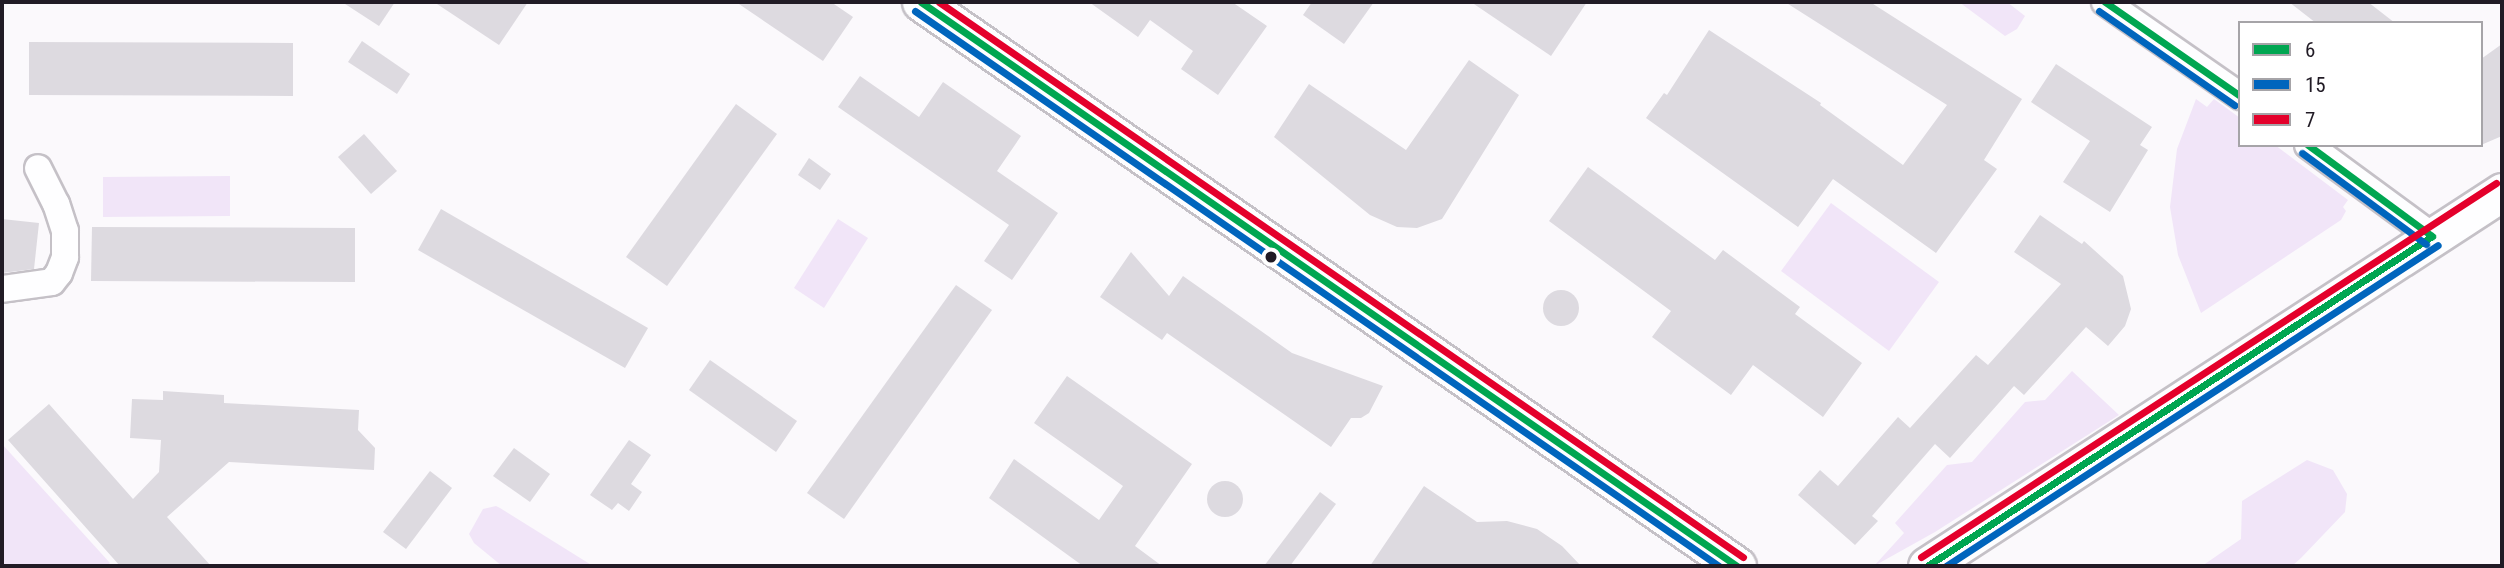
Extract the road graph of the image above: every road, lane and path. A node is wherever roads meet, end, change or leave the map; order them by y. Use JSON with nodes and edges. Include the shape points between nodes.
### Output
{"nodes":[{"id":1,"x":921,"y":2,"type":"edge"},
{"id":2,"x":2105,"y":2,"type":"edge"},
{"id":3,"x":2238,"y":95,"type":"edge"},
{"id":4,"x":2311,"y":147,"type":"edge"},
{"id":5,"x":38,"y":168,"type":"dead end"},
{"id":6,"x":2502,"y":191,"type":"edge"},
{"id":7,"x":2432,"y":236,"type":"junction"},
{"id":8,"x":2,"y":289,"type":"edge"},
{"id":9,"x":1737,"y":566,"type":"edge"},
{"id":10,"x":1927,"y":566,"type":"edge"}],
"edges":[{"from":1,"to":9,"type":"main road"},
{"from":2,"to":3,"type":"street"},
{"from":4,"to":7,"type":"street"},
{"from":5,"to":8,"type":"street","via":[[65,231],[65,257],[52,282]]},
{"from":6,"to":7,"type":"main road"},
{"from":7,"to":10,"type":"main road"}]}
